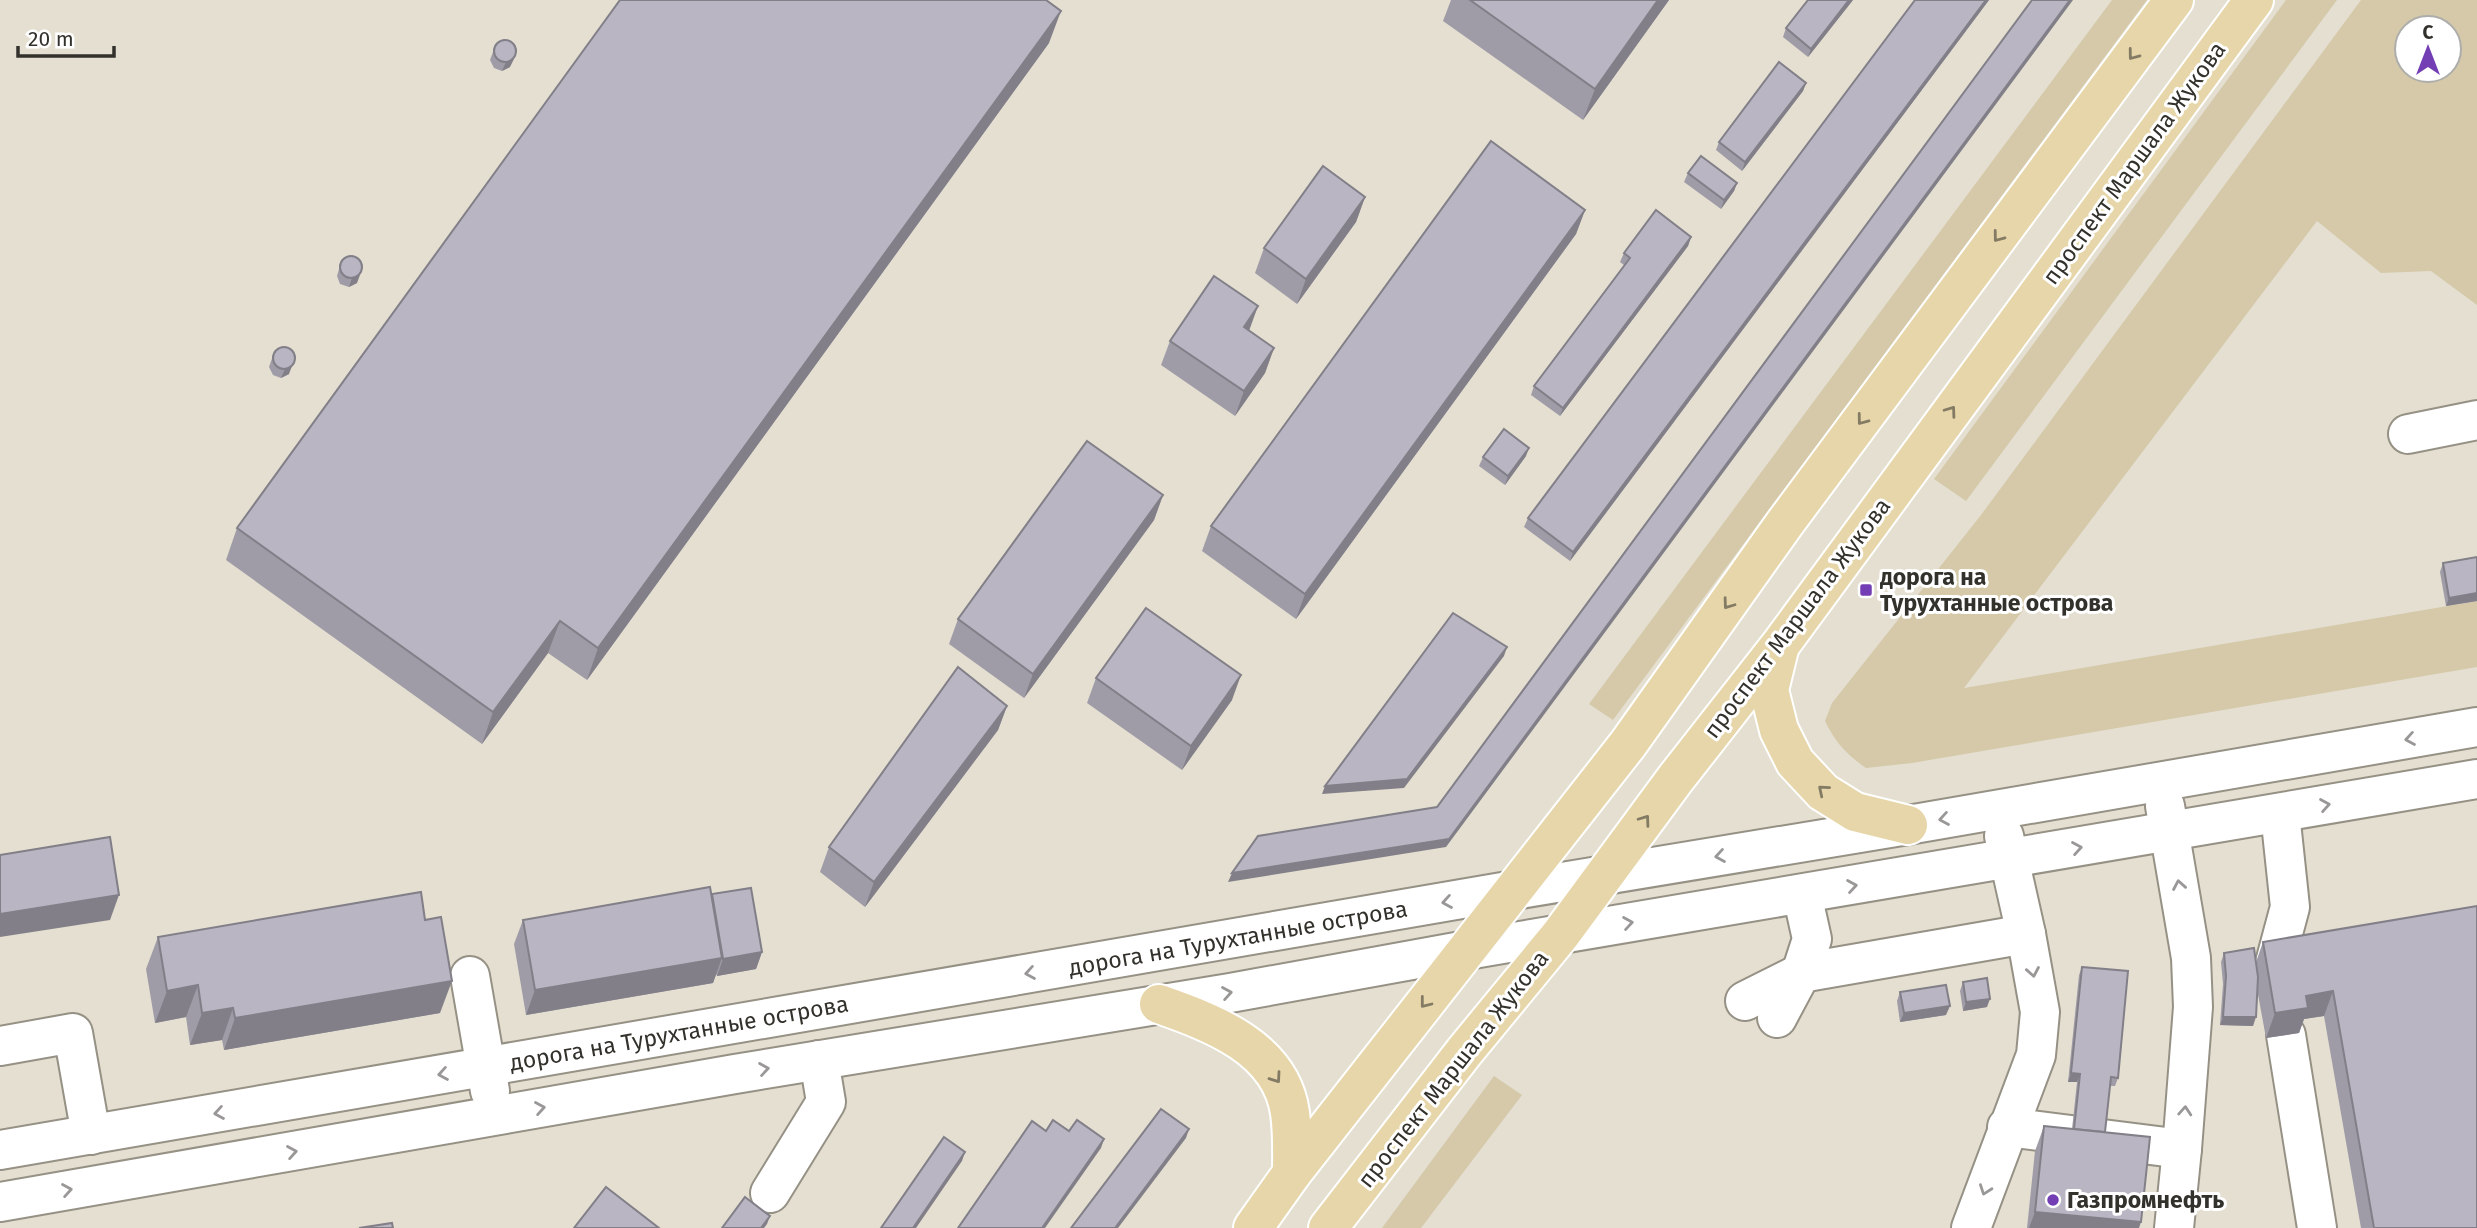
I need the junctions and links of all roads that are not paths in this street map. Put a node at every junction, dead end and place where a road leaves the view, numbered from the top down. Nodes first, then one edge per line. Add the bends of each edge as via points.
1 (2174, 0) edge
2 (2255, 0) edge
3 (2477, 420) edge
4 (2408, 435) dead end
5 (1780, 644) junction
6 (2477, 727) edge
7 (2477, 779) edge
8 (2161, 782) junction
9 (1999, 810) junction
10 (2280, 813) junction
11 (1908, 825) junction
12 (2169, 832) junction
13 (2008, 859) junction
14 (1605, 875) junction
15 (1514, 890) junction
16 (1802, 894) junction
17 (1560, 934) junction
18 (2026, 934) junction
19 (1467, 950) junction
20 (2275, 964) edge
21 (1801, 972) junction
22 (470, 976) dead end
23 (1159, 1004) junction
24 (1761, 1010) dead end
25 (2286, 1035) edge
26 (0, 1046) edge
27 (819, 1060) junction
28 (486, 1067) junction
29 (495, 1116) junction
30 (2007, 1127) junction
31 (91, 1135) junction
32 (2182, 1149) junction
33 (0, 1150) edge
34 (1292, 1173) junction
35 (770, 1193) dead end
36 (0, 1202) edge
37 (1253, 1228) edge
38 (1328, 1228) edge
39 (1971, 1228) edge
40 (2174, 1228) edge
41 (2317, 1228) edge

1 -> 15 main road via 1785,523 1628,744
5 -> 2 main road, проспект Маршала Жукова
3 - 4 street
11 -> 5 main road via 1855,812 1823,792 1795,762 1779,730 1769,691
14 -> 5 main road, проспект Маршала Жукова
6 -> 8 street, дорога на Турухтанные острова
10 -> 7 street
8 - 9 street, дорога на Турухтанные острова
8 - 12 street
9 -> 11 street, дорога на Турухтанные острова
9 - 13 street
10 - 12 street
10 - 20 street via 2290,906
11 -> 14 street, дорога на Турухтанные острова
13 -> 12 street
32 -> 12 street via 2193,1007 2191,958
16 -> 13 street
13 - 18 street
14 - 15 street, дорога на Турухтанные острова
14 - 17 main road, проспект Маршала Жукова
15 - 19 main road
15 -> 28 street, дорога на Турухтанные острова
17 -> 16 street
16 - 21 street via 1812,939
17 - 19 street
17 - 38 main road, проспект Маршала Жукова
18 - 21 street
18 -> 30 street via 2040,1012 2036,1055
23 -> 19 street
19 -> 34 main road
21 - 24 street
22 - 28 street
23 - 27 street
23 -> 34 main road via 1223,1028 1259,1055 1283,1086 1290,1112
25 - 41 street
26 - 31 street via 73,1033
29 -> 27 street
27 - 35 street via 826,1102
28 - 29 street
28 -> 31 street, дорога на Турухтанные острова
36 -> 29 street
30 - 32 street
30 -> 39 street
31 - 33 street, дорога на Турухтанные острова
32 - 40 street
34 - 37 main road

